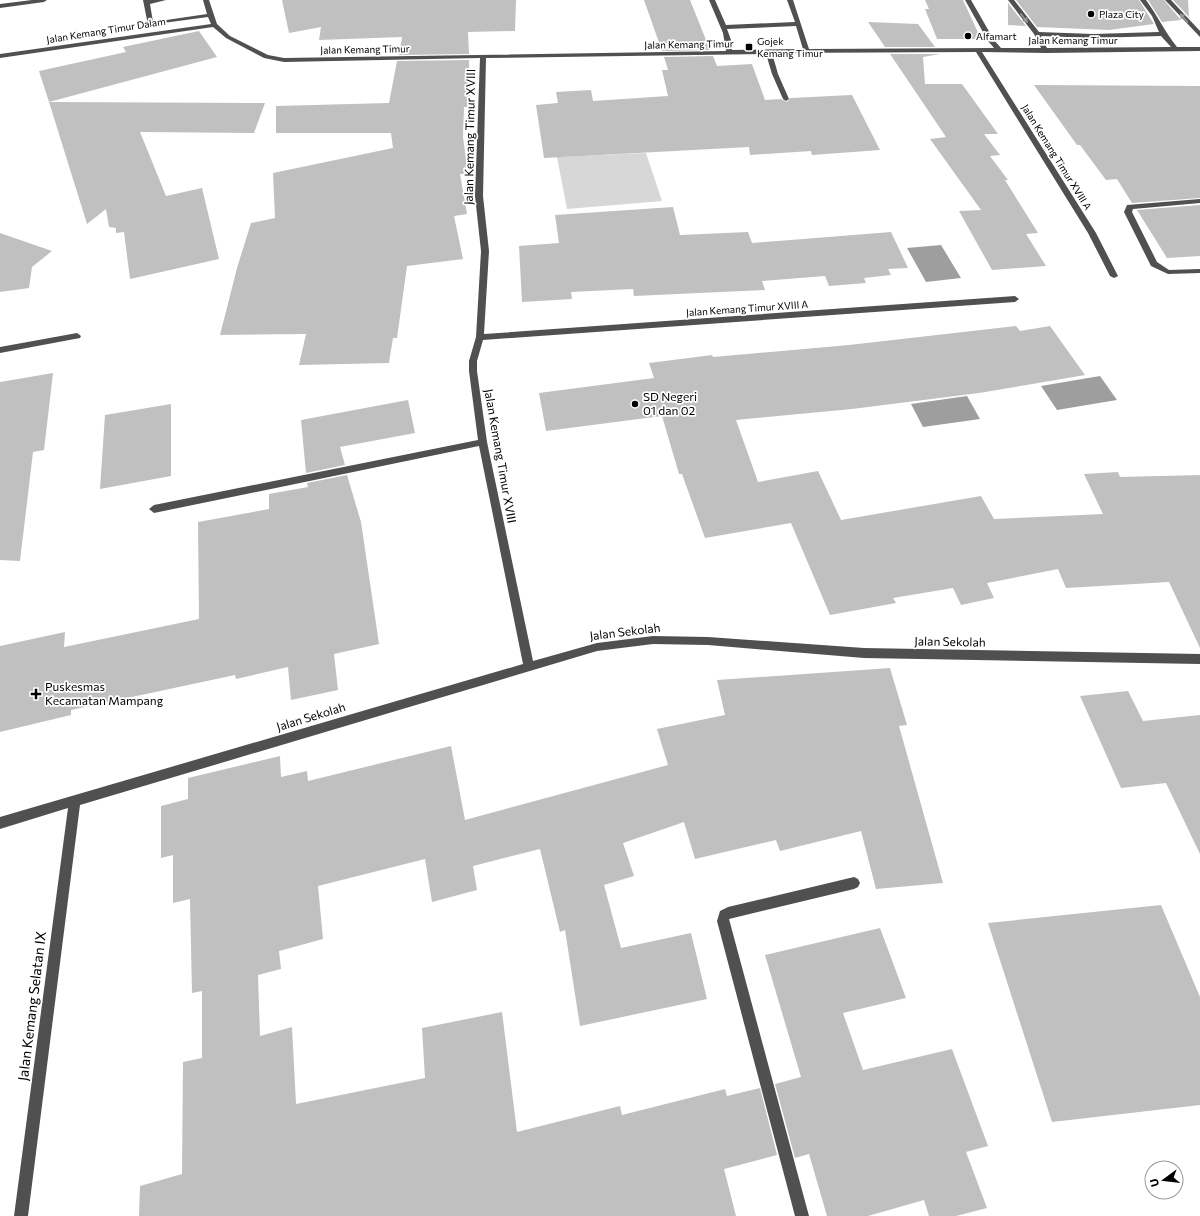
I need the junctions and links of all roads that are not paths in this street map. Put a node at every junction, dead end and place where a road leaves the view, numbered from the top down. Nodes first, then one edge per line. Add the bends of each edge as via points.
1 (44, 0) edge
2 (163, 0) edge
3 (206, 0) edge
4 (712, 0) edge
5 (790, 0) edge
6 (968, 0) edge
7 (1011, 0) edge
8 (1143, 0) edge
9 (1168, 0) edge
10 (146, 1) edge
11 (0, 6) edge
12 (210, 15) junction
13 (798, 24) junction
14 (214, 25) junction
15 (724, 27) junction
16 (1197, 30) edge
17 (1037, 34) junction
18 (1163, 34) junction
19 (1200, 35) edge
20 (1175, 49) junction
21 (1200, 49) edge
22 (978, 50) junction
23 (999, 50) junction
24 (1046, 50) junction
25 (807, 51) junction
26 (770, 52) junction
27 (729, 53) junction
28 (0, 56) edge
29 (483, 57) junction
30 (786, 100) dead end
31 (1200, 201) edge
32 (1200, 271) edge
33 (1114, 276) dead end
34 (1015, 299) dead end
35 (77, 336) dead end
36 (480, 337) junction
37 (0, 350) edge
38 (483, 442) junction
39 (154, 509) dead end
40 (1200, 659) edge
41 (529, 666) junction
42 (75, 801) junction
43 (0, 823) edge
44 (854, 883) dead end
45 (21, 1216) edge
46 (802, 1216) edge

1 - 11 street
2 - 10 street
3 - 12 street, Jalan Kemang Timur
4 - 15 street
5 - 13 street
6 - 23 street via 991,41
7 -> 17 street
8 - 18 street via 1155,16
16 -> 9 street
10 - 12 street via 150,24
12 - 14 street, Jalan Kemang Timur
13 - 15 street
13 - 25 street
14 - 28 street, Jalan Kemang Timur Dalam
14 - 29 street, Jalan Kemang Timur via 228,37 266,57 284,60
15 - 27 street
16 - 19 street
17 - 18 street
17 - 24 street
18 - 20 street
20 - 21 street, Jalan Kemang Timur
20 - 24 street, Jalan Kemang Timur
22 - 23 street, Jalan Kemang Timur
22 - 25 street, Jalan Kemang Timur
22 - 33 street, Jalan Kemang Timur XVIII A via 1092,233
23 - 24 street, Jalan Kemang Timur
25 - 26 street, Jalan Kemang Timur
26 - 27 street, Jalan Kemang Timur
26 - 30 street via 775,74
27 - 29 street, Jalan Kemang Timur
29 - 36 street, Jalan Kemang Timur XVIII via 479,196 485,251
31 - 32 street via 1142,205 1130,207 1128,212 1154,264 1168,272
34 - 36 street, Jalan Kemang Timur XVIII A
35 - 37 street
36 - 38 street, Jalan Kemang Timur XVIII via 473,361 473,371
38 - 39 street
38 - 41 street, Jalan Kemang Timur XVIII
40 - 41 street, Jalan Sekolah via 864,653 708,641 653,640 597,647
41 - 42 street, Jalan Sekolah
42 - 43 street, Jalan Sekolah
42 - 45 street, Jalan Kemang Selatan IX
44 - 46 street via 728,913 724,915 723,921

